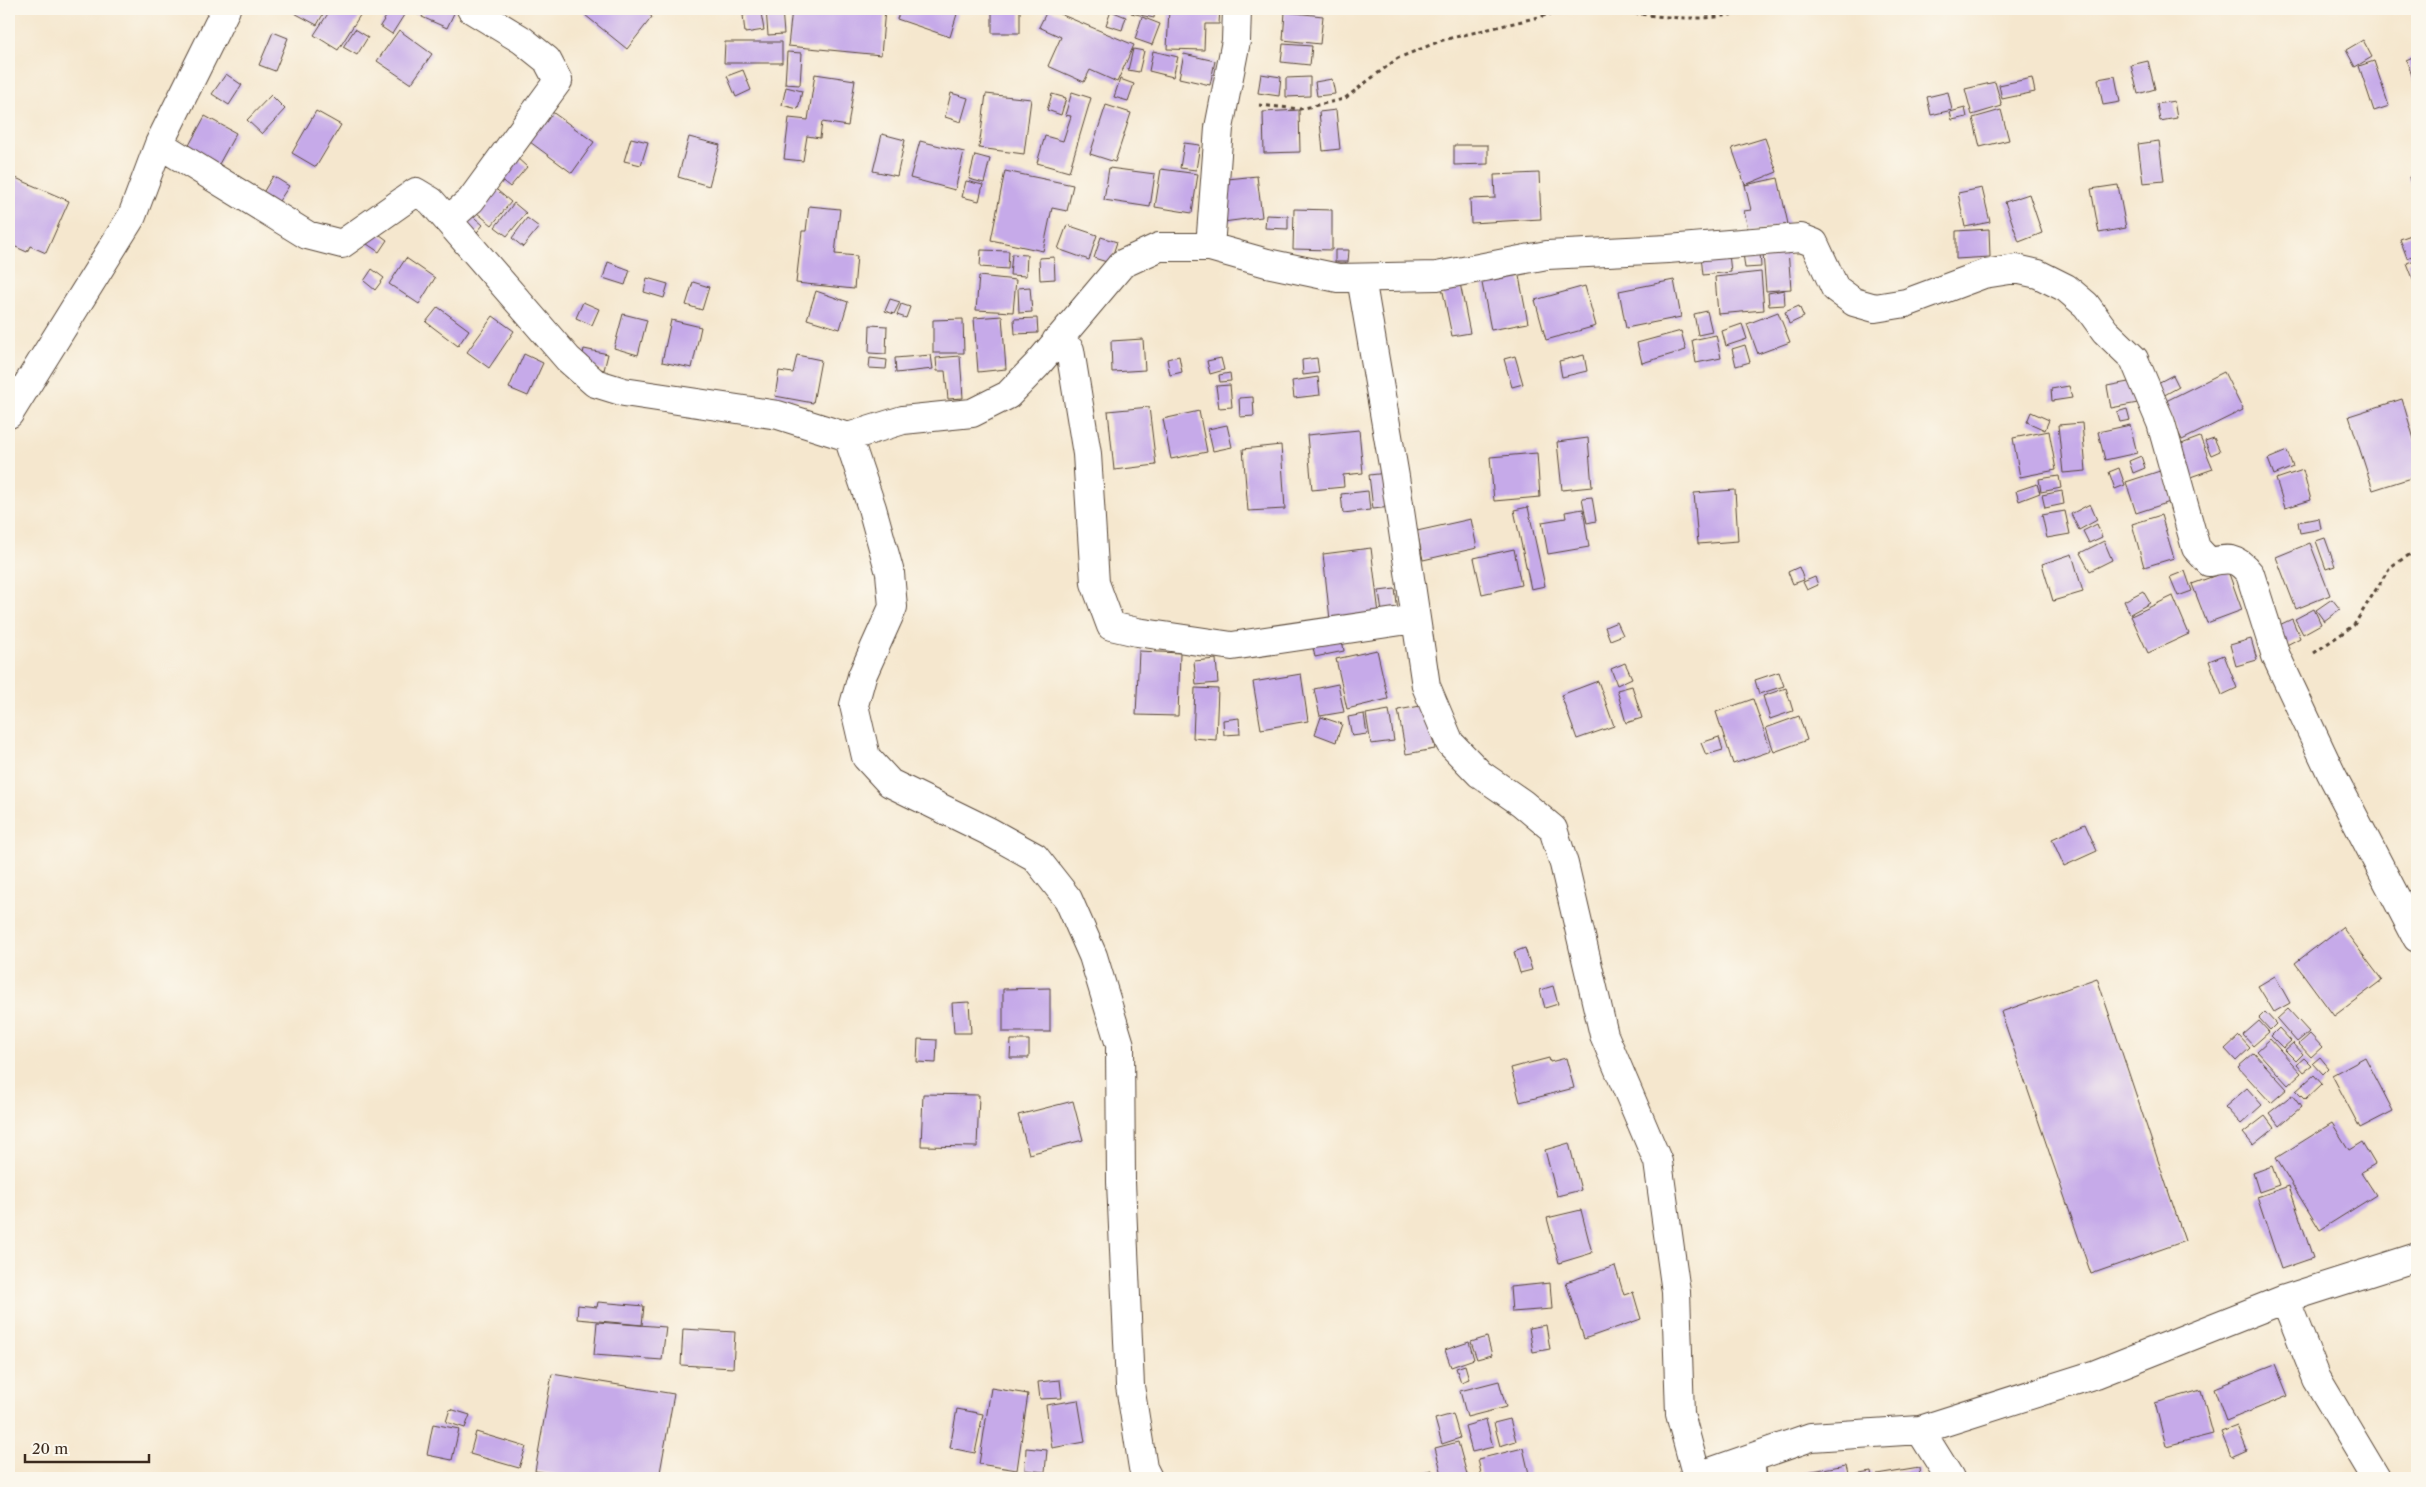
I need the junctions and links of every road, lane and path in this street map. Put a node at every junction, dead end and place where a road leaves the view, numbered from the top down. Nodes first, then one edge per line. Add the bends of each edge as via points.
1 (226, 9) edge
2 (471, 9) edge
3 (1237, 9) edge
4 (1572, 9) edge
5 (1602, 9) edge
6 (1750, 9) edge
7 (1223, 102) junction
8 (159, 144) junction
9 (448, 220) junction
10 (1210, 247) junction
11 (1361, 278) junction
12 (1056, 341) junction
13 (9, 414) edge
14 (848, 437) junction
15 (2417, 550) edge
16 (1415, 619) junction
17 (2286, 676) junction
18 (2417, 938) edge
19 (2417, 1257) edge
20 (2285, 1299) junction
21 (1920, 1430) junction
22 (1754, 1468) edge
23 (1695, 1477) edge
24 (1148, 1478) edge
25 (1950, 1478) edge
26 (2376, 1478) edge

1 - 8 street
2 - 9 street via 522,40 547,60 558,81 471,200
3 - 7 street via 1236,41
4 - 7 path via 1443,40 1398,58 1344,99 1300,109
5 - 6 path via 1702,18 1735,15
7 - 10 street via 1214,173
8 - 9 street via 307,235 342,244 416,192 431,201
8 - 13 street via 132,216
9 - 14 street via 568,358 596,383 624,392 778,414
10 - 11 street via 1338,278
10 - 12 street via 1159,247 1122,264
11 - 16 street
11 - 17 street via 1437,276 1547,255 1801,238 1814,243 1835,288 1854,302 1875,308 1906,303 1984,274 2016,269 2038,274 2066,288 2086,305 2105,331 2134,359 2161,422 2196,548 2209,562 2227,559 2242,563 2250,574 2276,656
12 - 14 street via 1008,395 972,413 903,420
12 - 16 street via 1070,350 1087,454 1095,583 1111,626 1232,646
14 - 24 street via 890,573 893,607 862,676 854,705 866,757 890,783 1035,857 1068,899 1092,956 1120,1045 1121,1182 1130,1386 1143,1468
15 - 17 path via 2390,567 2354,625
16 - 23 street via 1426,686 1450,743 1480,774 1553,829 1604,1036 1658,1162 1676,1292 1680,1414
17 - 18 street via 2331,773
19 - 20 street
20 - 21 street via 2096,1374
20 - 26 street via 2317,1379
21 - 22 street via 1811,1437
21 - 25 street
22 - 23 street

